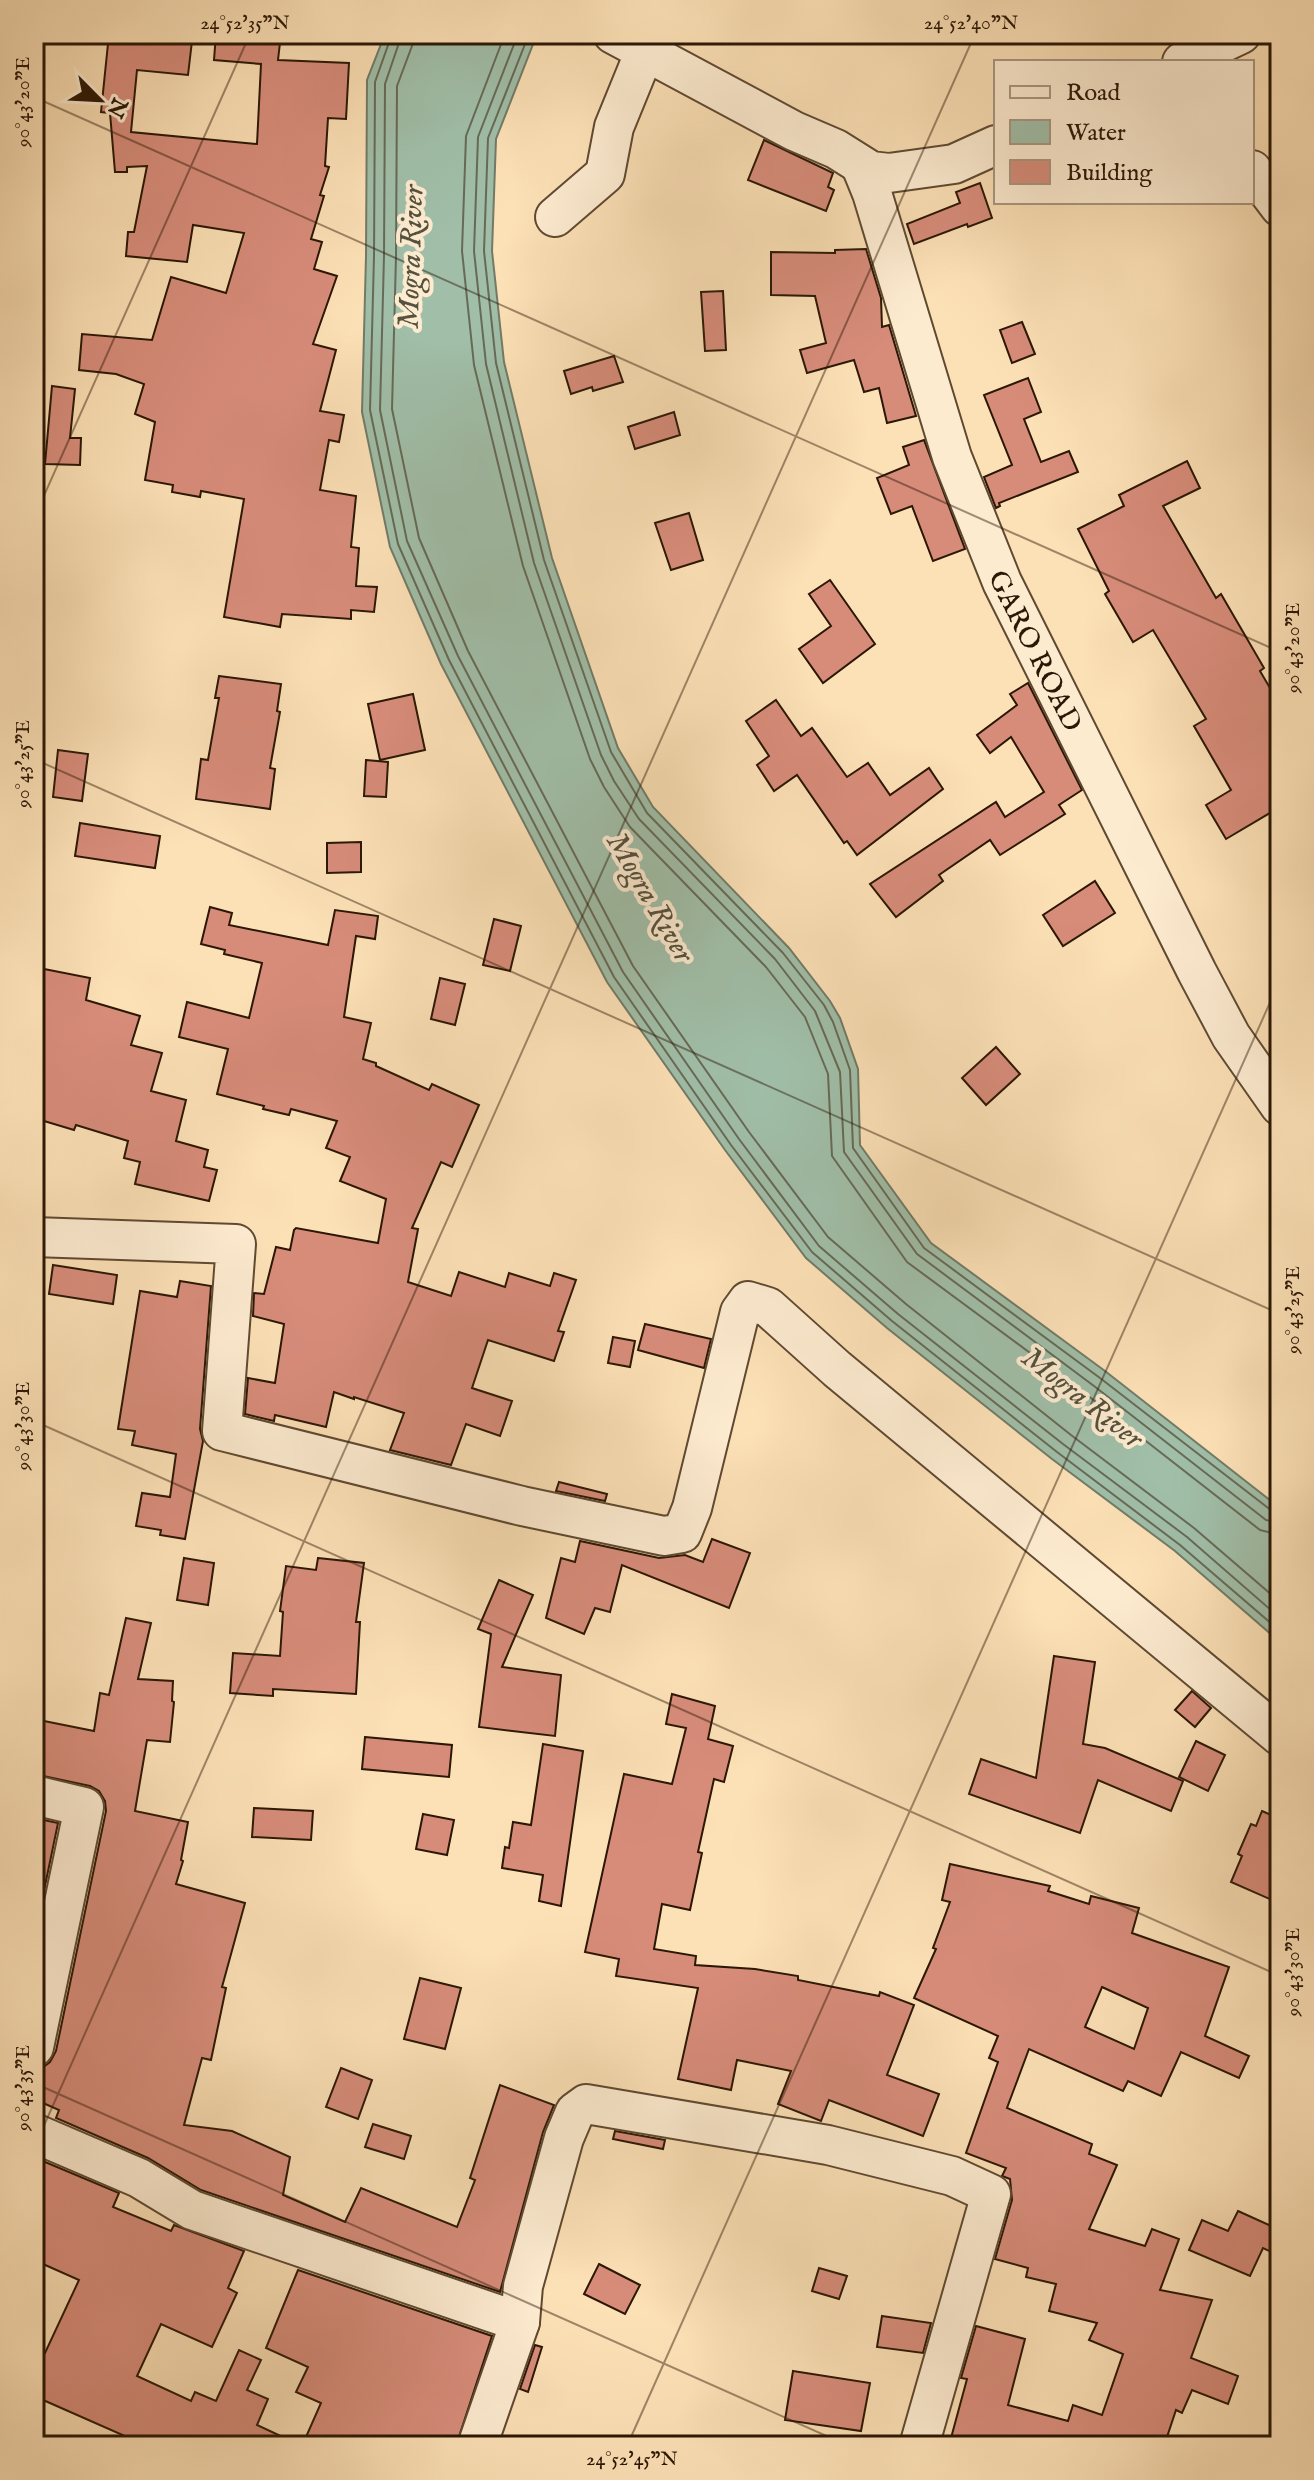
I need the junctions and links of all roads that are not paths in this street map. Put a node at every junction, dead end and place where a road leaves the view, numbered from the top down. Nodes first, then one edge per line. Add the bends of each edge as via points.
1 (1241, 34) edge
2 (629, 43) edge
3 (1186, 60) edge
4 (994, 146) edge
5 (861, 166) junction
6 (1254, 173) edge
7 (1280, 207) edge
8 (555, 217) dead end
9 (1280, 1106) edge
10 (34, 1237) edge
11 (1280, 1736) edge
12 (34, 1795) edge
13 (34, 2047) edge
14 (34, 2133) edge
15 (520, 2322) junction
16 (477, 2446) edge
17 (919, 2446) edge

1 - 3 street
2 - 5 street
2 - 8 street via 605,174
4 - 5 street via 954,164 889,173
5 - 9 street, GARO ROAD via 952,457 1002,582 1210,997
6 - 7 street
10 - 11 street via 236,1244 222,1431 664,1536 682,1533 692,1508 740,1312 748,1301 768,1307
12 - 13 street via 84,1807
14 - 15 street via 139,2178 192,2210
15 - 16 street
15 - 17 street via 523,2286 564,2138 575,2112 586,2104 828,2145 952,2176 991,2194

